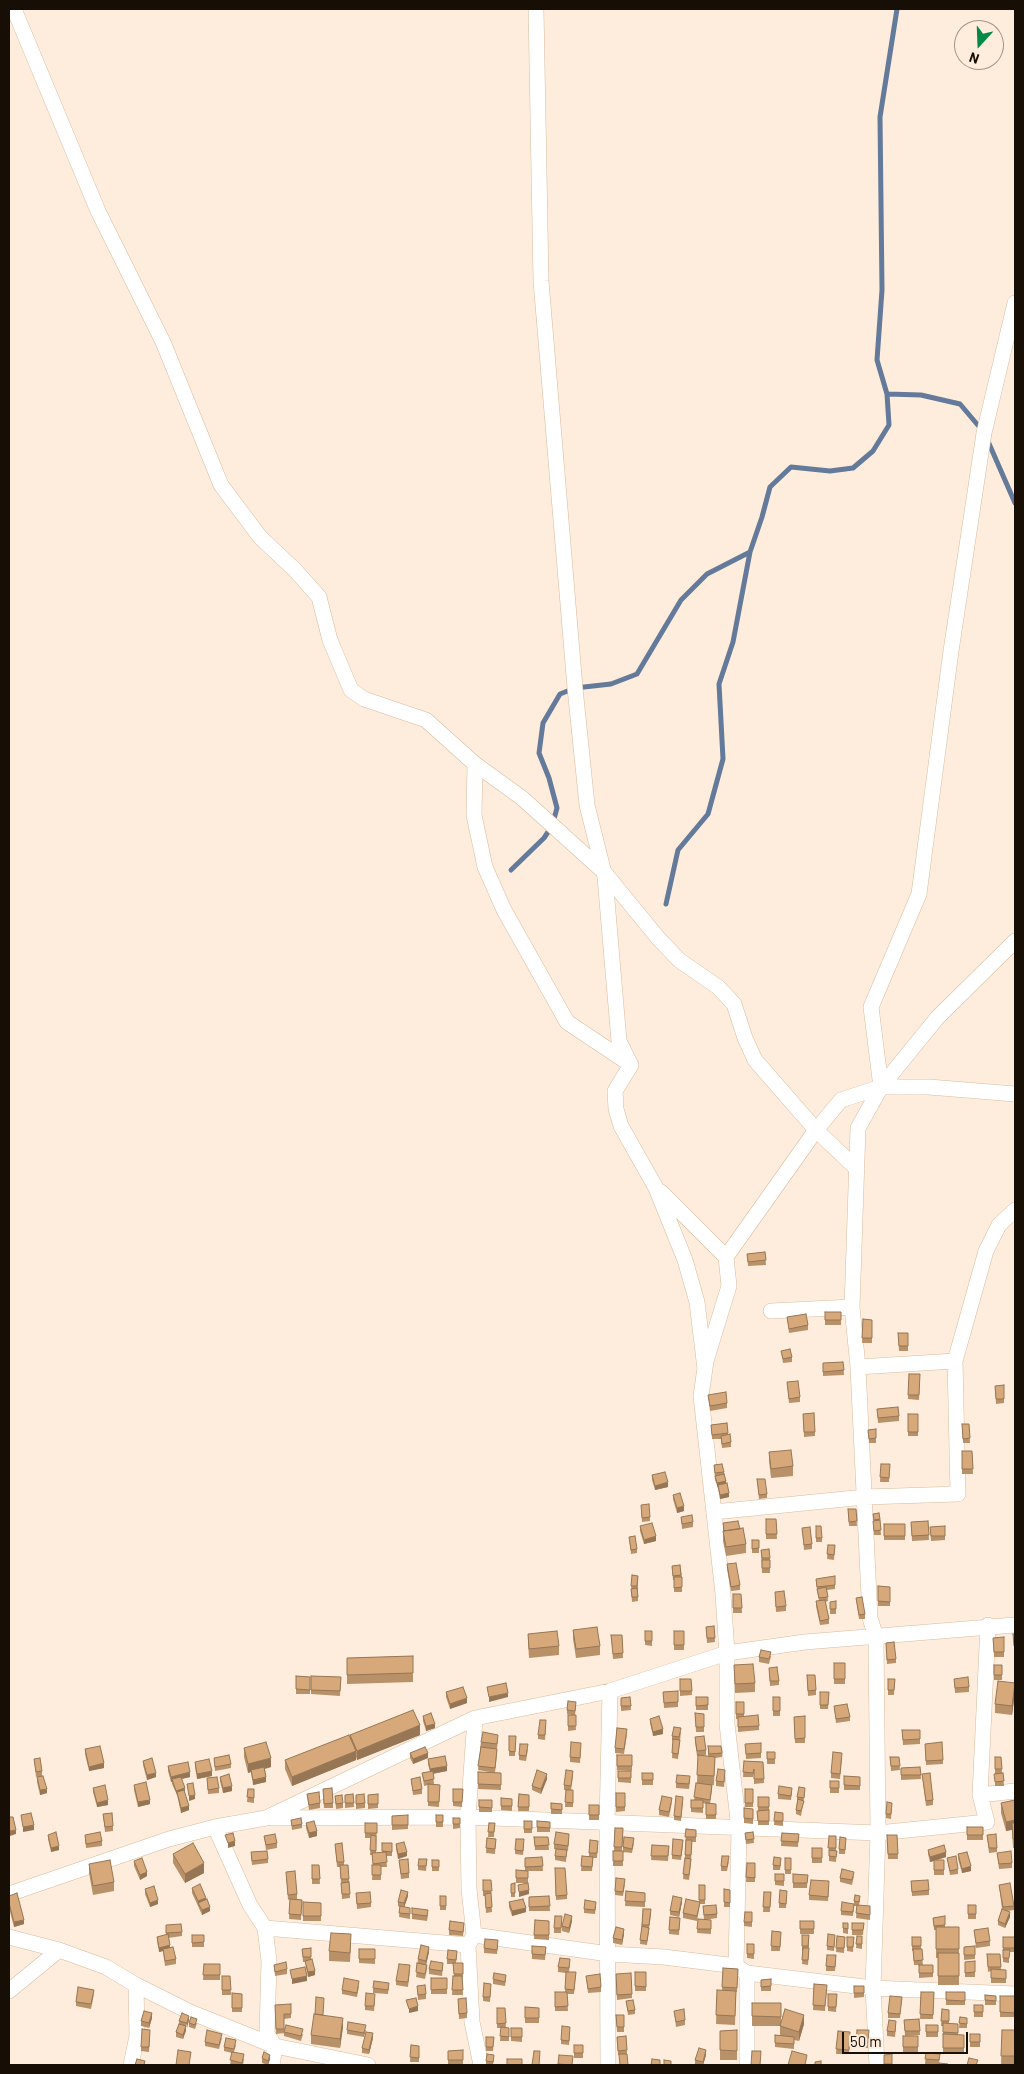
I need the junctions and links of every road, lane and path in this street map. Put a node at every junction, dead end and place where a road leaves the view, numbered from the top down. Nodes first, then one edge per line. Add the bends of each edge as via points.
1 (14, 9) edge
2 (536, 9) edge
3 (1015, 303) edge
4 (475, 764) junction
5 (604, 872) junction
6 (1015, 941) edge
7 (631, 1065) junction
8 (881, 1088) junction
9 (1015, 1094) edge
10 (816, 1130) junction
11 (857, 1169) junction
12 (656, 1188) junction
13 (1015, 1210) edge
14 (726, 1256) junction
15 (852, 1307) junction
16 (770, 1311) dead end
17 (955, 1361) junction
18 (858, 1367) junction
19 (705, 1369) junction
20 (864, 1497) junction
21 (714, 1512) junction
22 (988, 1625) junction
23 (1015, 1625) edge
24 (876, 1637) junction
25 (727, 1653) junction
26 (610, 1691) junction
27 (475, 1718) junction
28 (1015, 1791) edge
29 (980, 1795) junction
30 (468, 1817) junction
31 (266, 1818) junction
32 (607, 1824) junction
33 (215, 1827) junction
34 (739, 1829) junction
35 (878, 1833) junction
36 (9, 1894) edge
37 (265, 1928) junction
38 (9, 1937) edge
39 (471, 1940) junction
40 (59, 1950) junction
41 (608, 1954) junction
42 (742, 1970) junction
43 (136, 1985) junction
44 (873, 1988) junction
45 (9, 1991) edge
46 (1015, 1994) edge
47 (275, 2046) junction
48 (131, 2065) edge
49 (272, 2065) edge
50 (368, 2065) edge
51 (481, 2065) edge
52 (608, 2065) edge
53 (747, 2065) edge
54 (877, 2065) edge

1 - 4 street via 98,211 163,342 221,485 260,537 319,597 330,640 351,690 364,699 426,720
2 - 5 street via 542,300 587,805
3 - 8 street via 984,433 919,894 871,1007
4 - 5 street via 522,798
4 - 7 street via 474,815 485,867 504,910 567,1022
5 - 7 street via 619,1041
5 - 10 street via 679,960 718,987 734,1004 755,1060
6 - 8 street via 937,1018
7 - 12 street via 614,1091 616,1109 621,1126
8 - 9 street via 929,1086
8 - 10 street via 841,1100
8 - 11 street via 858,1128
10 - 11 street
10 - 14 street
11 - 15 street
12 - 14 street
12 - 19 street via 685,1260 697,1302
13 - 17 street via 999,1225 986,1251
14 - 19 street via 729,1286
15 - 16 street
15 - 18 street
17 - 18 street
17 - 20 street via 958,1494
18 - 20 street
19 - 21 street via 701,1399
20 - 21 street
20 - 24 street via 870,1618
21 - 25 street
22 - 23 street
22 - 24 street
22 - 29 street
24 - 25 street via 805,1642
24 - 35 street
25 - 26 street
25 - 34 street via 727,1724
26 - 27 street
26 - 32 street
27 - 30 street
27 - 31 street
28 - 29 street
29 - 35 street via 987,1822
30 - 31 street
30 - 32 street
30 - 39 street
31 - 33 street
32 - 34 street
32 - 41 street
33 - 36 street via 169,1839
33 - 37 street via 250,1905
34 - 35 street
34 - 42 street
35 - 44 street
37 - 39 street
37 - 47 street via 269,1961 267,2034
38 - 40 street
39 - 41 street
39 - 51 street via 472,2022
40 - 43 street via 106,1967
40 - 45 street
41 - 42 street via 664,1957
41 - 52 street
42 - 44 street
42 - 53 street
43 - 47 street via 190,2012
43 - 48 street via 137,2036
44 - 46 street
44 - 54 street
47 - 49 street
47 - 50 street

